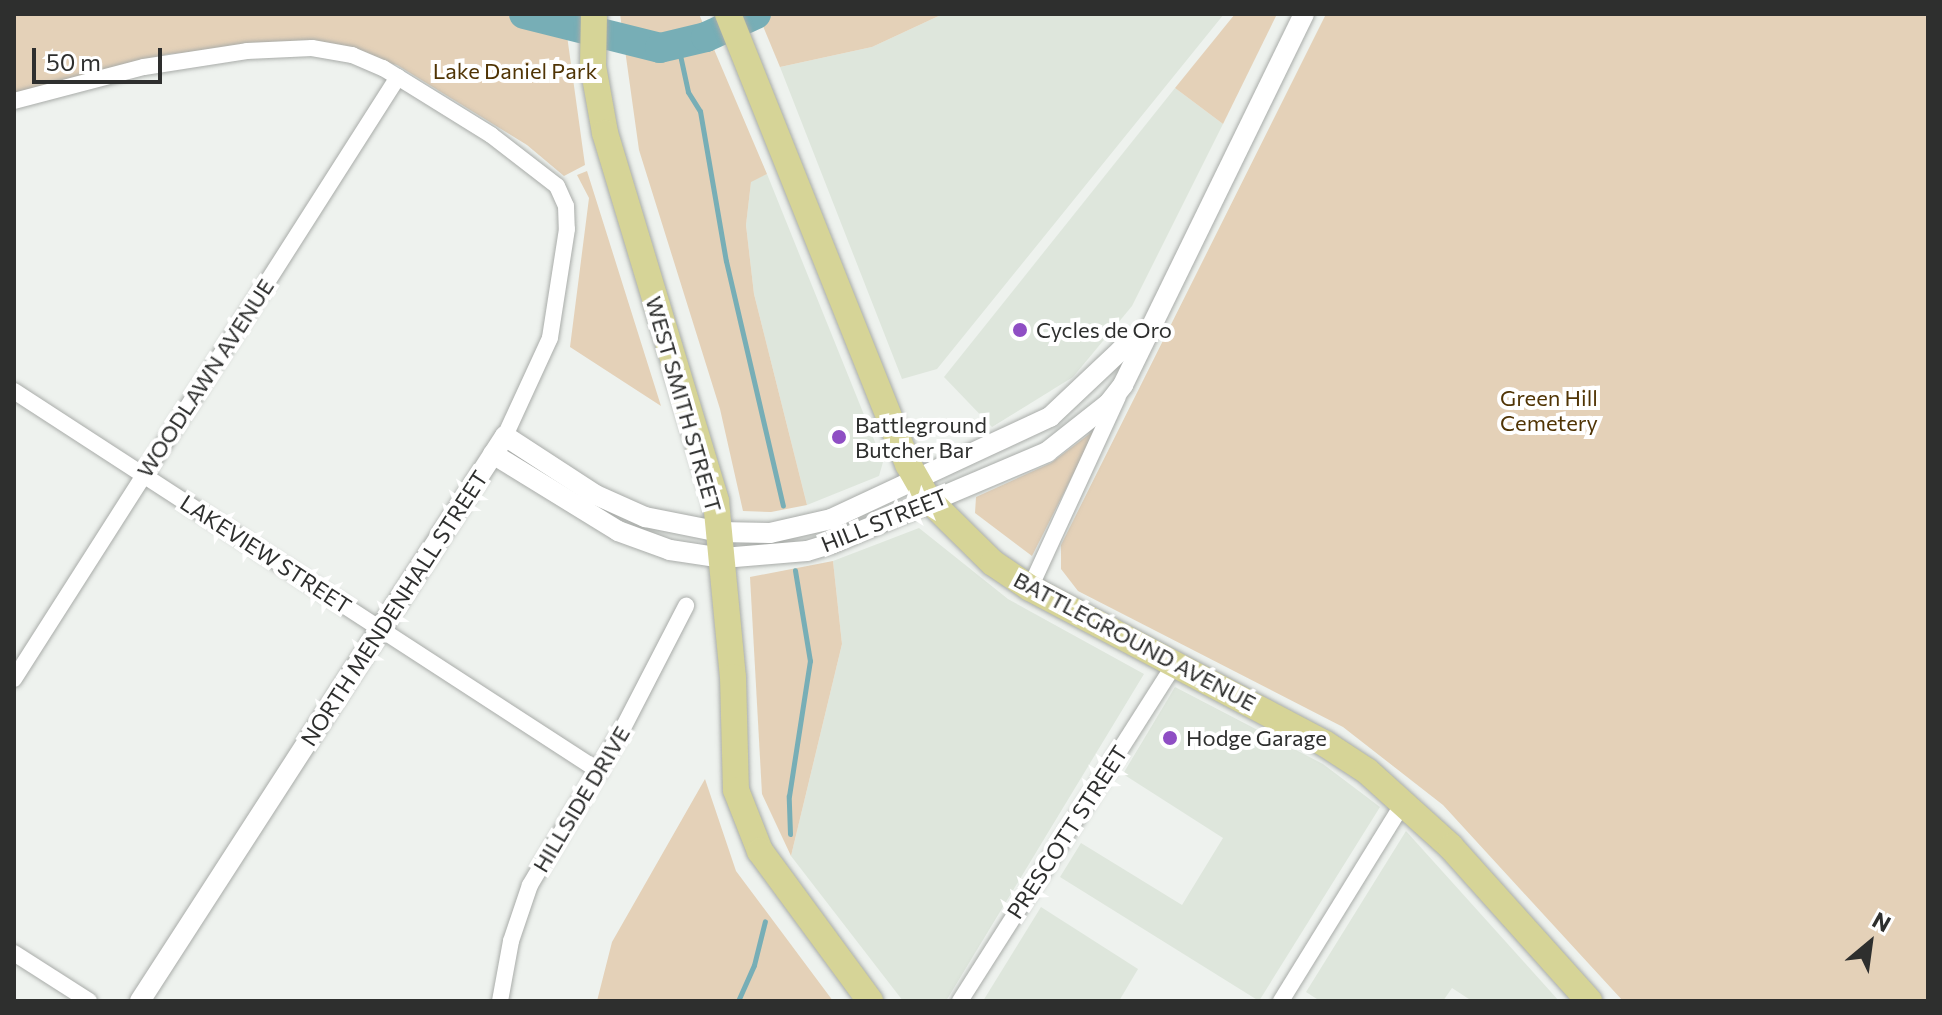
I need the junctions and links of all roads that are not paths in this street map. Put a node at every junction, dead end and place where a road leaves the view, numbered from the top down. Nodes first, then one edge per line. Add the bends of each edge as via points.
1 (580, 14) edge
2 (594, 14) edge
3 (728, 14) edge
4 (1304, 14) edge
5 (593, 66) junction
6 (398, 77) junction
7 (14, 101) edge
8 (1140, 345) junction
9 (1123, 385) junction
10 (14, 391) edge
11 (505, 436) junction
12 (493, 454) junction
13 (143, 475) junction
14 (922, 488) junction
15 (721, 545) junction
16 (1030, 588) junction
17 (686, 606) dead end
18 (381, 628) junction
19 (1175, 664) junction
20 (14, 679) edge
21 (599, 771) junction
22 (1405, 800) junction
23 (14, 953) edge
24 (89, 1001) edge
25 (140, 1001) edge
26 (500, 1001) edge
27 (870, 1001) edge
28 (960, 1001) edge
29 (1281, 1001) edge
30 (1589, 1001) edge

1 - 5 main road
2 - 5 main road, WEST SMITH STREET
3 - 14 main road, BATTLEGROUND AVENUE
4 - 8 street, HILL STREET
5 - 15 main road, WEST SMITH STREET via 605,133 716,501
6 - 7 street via 332,51 247,51 144,67
6 - 11 street, NORTH MENDENHALL STREET via 491,135 557,186 566,206 557,308 533,384
6 - 13 street, WOODLAWN AVENUE
8 - 9 street, HILL STREET
8 - 14 street, HILL STREET via 1121,350 1050,417
9 - 14 street, HILL STREET via 1109,403 1047,452
9 - 16 street, HILL STREET
10 - 13 street, LAKEVIEW STREET
11 - 12 street, NORTH MENDENHALL STREET
11 - 15 street, HILL STREET via 622,508
12 - 15 street, HILL STREET via 618,531 670,550
12 - 18 street, NORTH MENDENHALL STREET
13 - 18 street, LAKEVIEW STREET
13 - 20 street, WOODLAWN AVENUE
14 - 15 street, HILL STREET via 807,551
14 - 16 main road, BATTLEGROUND AVENUE via 985,556
15 - 27 main road, WEST SMITH STREET via 734,764 747,825 760,851
16 - 19 main road, BATTLEGROUND AVENUE
17 - 21 street, HILLSIDE DRIVE
18 - 21 street, LAKEVIEW STREET
18 - 25 street, NORTH MENDENHALL STREET
19 - 22 main road, BATTLEGROUND AVENUE via 1324,743
19 - 28 street, PRESCOTT STREET
21 - 26 street, HILLSIDE DRIVE via 530,885 511,941
22 - 29 street
22 - 30 main road, BATTLEGROUND AVENUE
23 - 24 street

